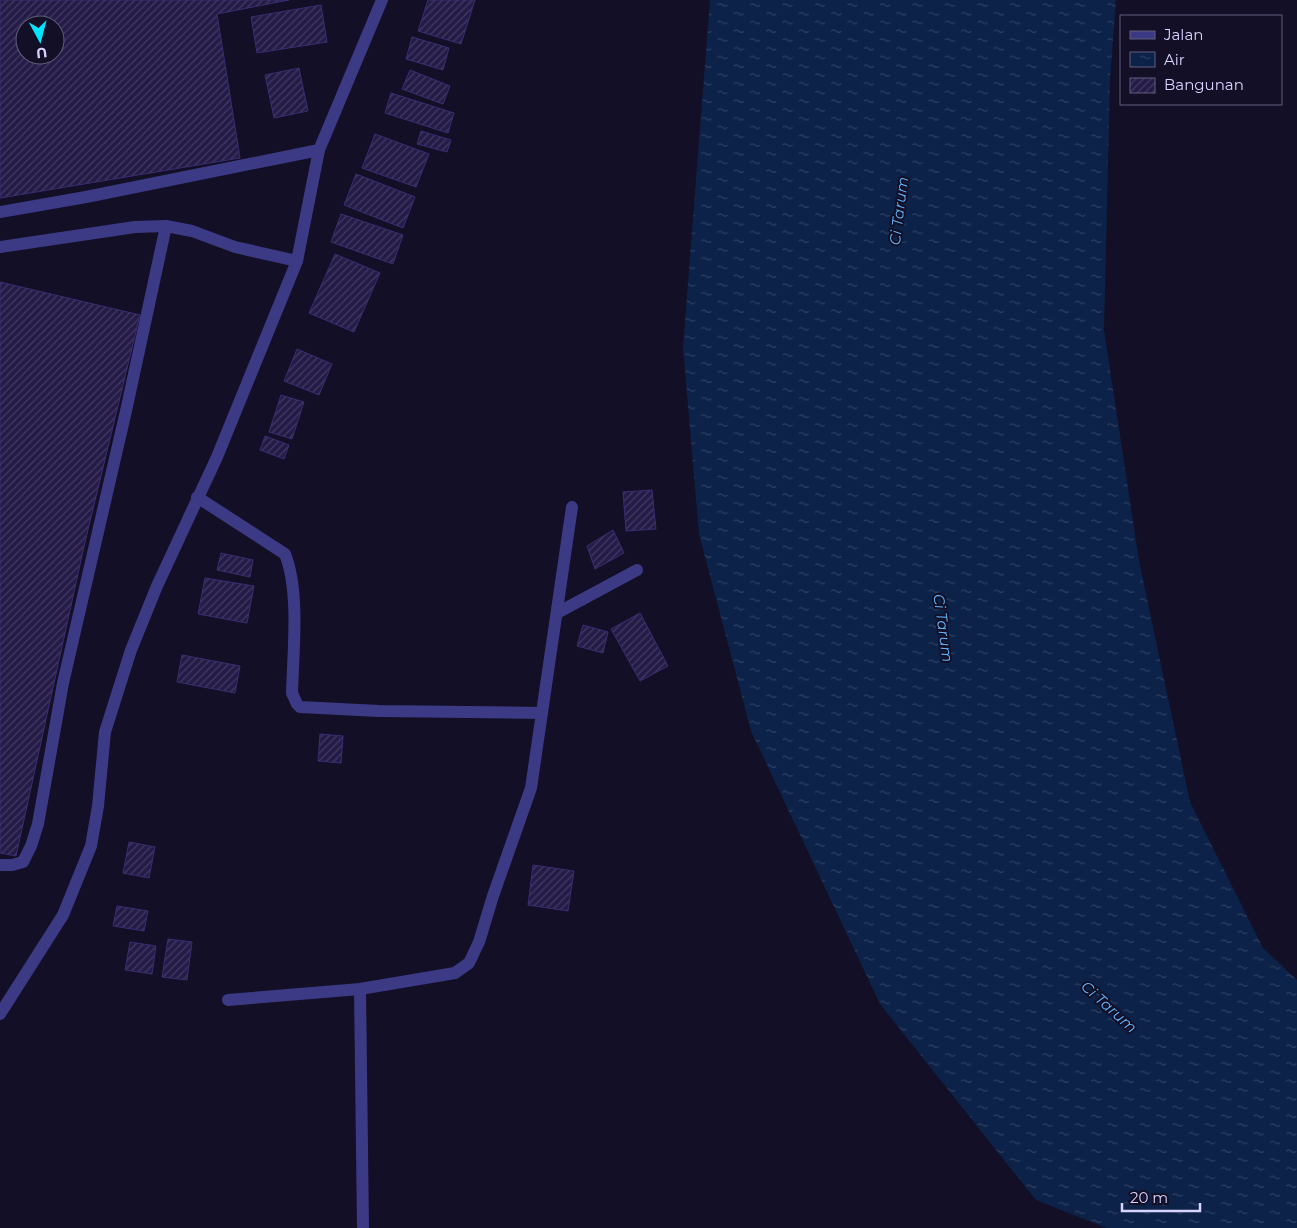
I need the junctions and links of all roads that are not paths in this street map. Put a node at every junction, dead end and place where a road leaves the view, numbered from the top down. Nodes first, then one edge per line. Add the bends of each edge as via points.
1 (382, 0) edge
2 (319, 150) junction
3 (0, 212) edge
4 (166, 226) junction
5 (0, 248) edge
6 (297, 262) junction
7 (197, 496) junction
8 (572, 507) dead end
9 (637, 570) dead end
10 (557, 613) junction
11 (542, 713) junction
12 (0, 865) edge
13 (360, 990) junction
14 (228, 1000) dead end
15 (0, 1014) edge
16 (363, 1228) edge

1 - 2 street
2 - 3 street
2 - 6 street
4 - 5 street via 135,227
4 - 6 street
4 - 12 street via 63,683 38,824 23,862
6 - 7 street via 217,457
7 - 11 street via 285,554 291,568 294,604 292,693 300,707
7 - 15 street via 131,650 105,732 91,846 63,915
8 - 10 street
9 - 10 street
10 - 11 street
11 - 13 street via 531,788 469,963 455,973
13 - 14 street
13 - 16 street

